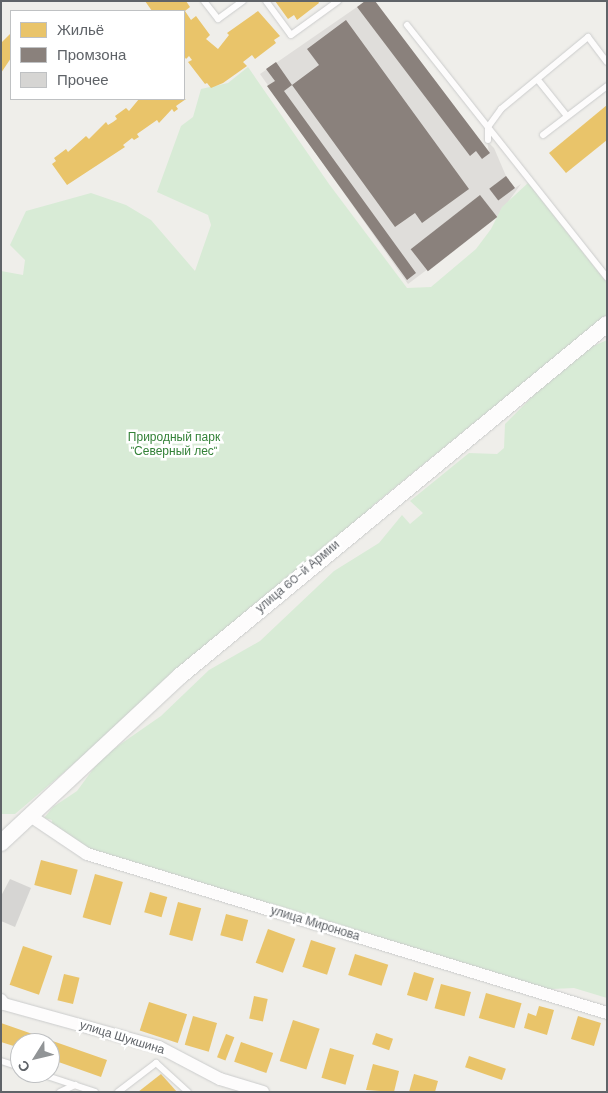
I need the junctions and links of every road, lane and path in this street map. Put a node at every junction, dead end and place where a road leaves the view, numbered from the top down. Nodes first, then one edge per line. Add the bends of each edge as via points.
1 (204, 1) edge
2 (243, 1) edge
3 (266, 1) edge
4 (338, 1) edge
5 (407, 25) dead end
6 (607, 62) edge
7 (538, 80) junction
8 (607, 86) edge
9 (567, 116) junction
10 (488, 127) junction
11 (543, 135) dead end
12 (488, 140) dead end
13 (607, 277) edge
14 (607, 324) edge
15 (32, 817) junction
16 (1, 843) edge
17 (3, 1002) edge
18 (607, 1013) edge
19 (60, 1080) edge
20 (75, 1085) junction
21 (60, 1092) edge
22 (95, 1092) edge
23 (118, 1092) edge
24 (188, 1092) edge
25 (263, 1092) edge

1 - 2 lane via 218,19
3 - 4 lane via 291,35
5 - 10 lane
6 - 7 lane via 588,37
7 - 9 lane
7 - 10 lane via 501,109
8 - 9 lane
9 - 11 lane
10 - 12 lane
10 - 13 lane
14 - 15 street, улица 60-й Армии via 180,676
15 - 16 street, улица 60-й Армии
15 - 18 street, улица Миронова via 87,854
17 - 25 street, улица Шукшина via 159,1047 220,1079
19 - 20 lane
20 - 21 lane
20 - 22 lane
23 - 24 lane via 156,1063

